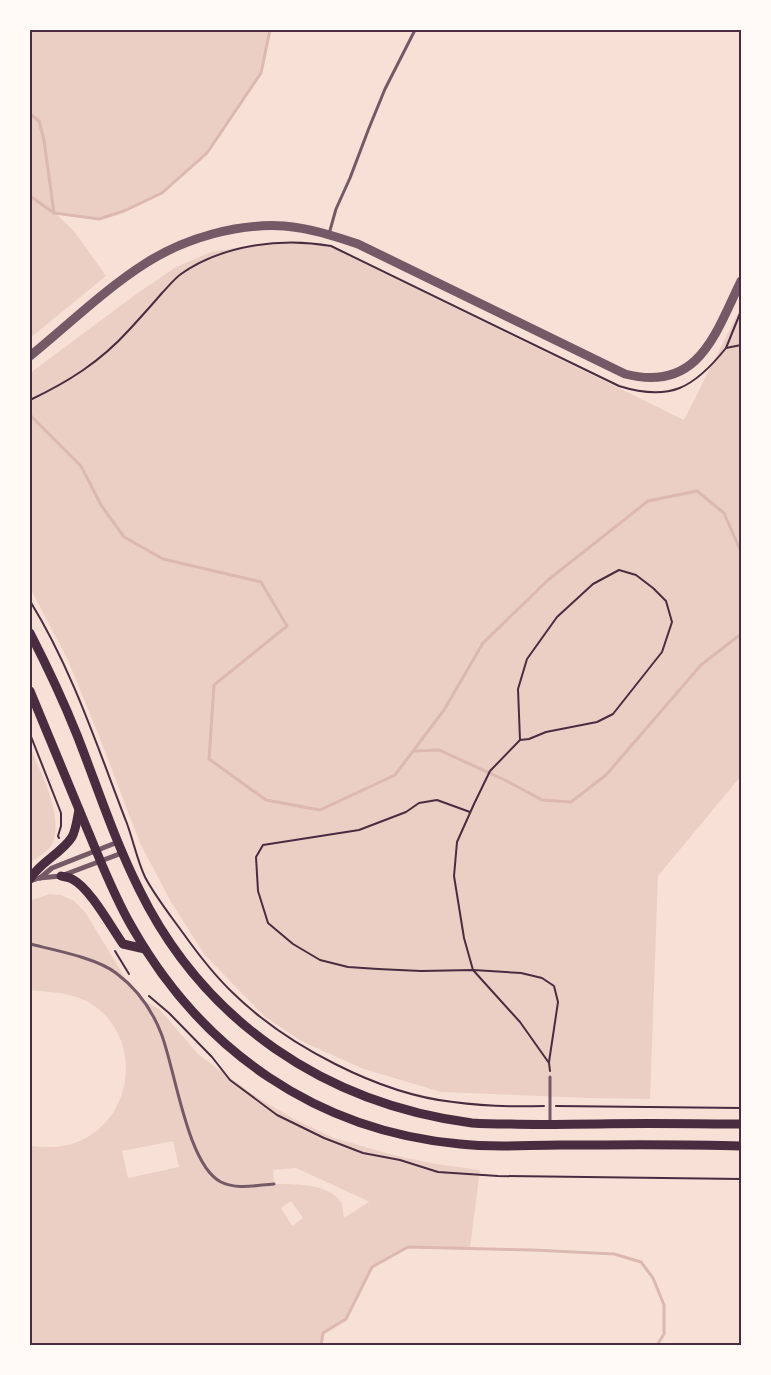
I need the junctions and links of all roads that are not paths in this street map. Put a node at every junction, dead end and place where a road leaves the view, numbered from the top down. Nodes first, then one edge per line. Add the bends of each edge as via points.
1 (415, 30) edge
2 (329, 234) junction
3 (741, 280) edge
4 (30, 356) edge
5 (30, 633) edge
6 (30, 691) edge
7 (80, 810) junction
8 (118, 842) junction
9 (96, 851) junction
10 (122, 853) junction
11 (101, 861) junction
12 (61, 876) junction
13 (33, 880) edge
14 (30, 944) edge
15 (145, 949) junction
16 (550, 1077) road end
17 (741, 1124) edge
18 (550, 1125) junction
19 (741, 1146) edge
20 (274, 1184) dead end

1 - 2 lane via 385,89
2 - 3 street via 396,261 616,370 643,378 678,373 702,355
2 - 4 street via 284,226 249,227 212,234 177,246 119,283
5 - 8 main road via 54,680
6 - 7 main road
7 - 9 main road
7 - 13 main road via 72,836 34,871
8 - 9 street
8 - 10 main road
9 - 11 main road
9 - 13 street via 52,868
10 - 11 street
10 - 18 main road via 156,920 190,971 260,1039 302,1067 351,1090 435,1116 474,1123
11 - 12 street
11 - 15 main road via 120,905
12 - 13 street
12 - 15 main road via 81,885 123,944
14 - 20 lane via 94,961 115,971 130,984 150,1010 162,1034 196,1150 211,1174 220,1182 237,1187
15 - 19 main road via 172,988 228,1047 297,1096 354,1121 426,1140 484,1146
16 - 18 lane
17 - 18 main road

